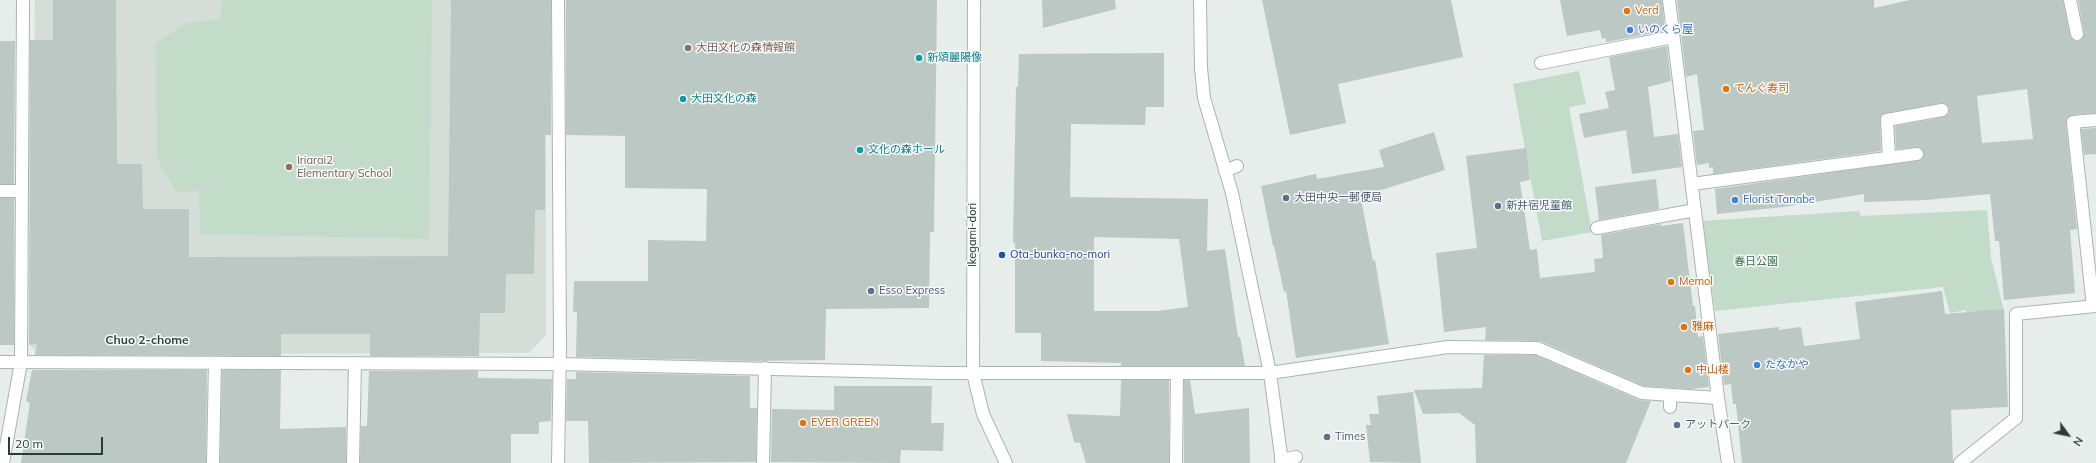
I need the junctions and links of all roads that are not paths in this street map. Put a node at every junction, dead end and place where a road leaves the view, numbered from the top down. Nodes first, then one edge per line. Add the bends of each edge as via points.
1 (23, 0) edge
2 (558, 0) edge
3 (974, 0) edge
4 (1200, 0) edge
5 (1669, 0) edge
6 (2070, 0) edge
7 (2076, 34) dead end
8 (1673, 37) junction
9 (1541, 63) dead end
10 (1942, 110) dead end
11 (2096, 120) edge
12 (1917, 154) dead end
13 (1889, 158) junction
14 (1692, 184) junction
15 (0, 191) edge
16 (21, 191) junction
17 (1695, 210) junction
18 (1597, 228) dead end
19 (2094, 306) edge
20 (0, 362) edge
21 (21, 362) junction
22 (214, 363) junction
23 (355, 363) junction
24 (560, 364) junction
25 (765, 368) junction
26 (973, 373) junction
27 (1177, 373) junction
28 (1270, 373) junction
29 (1718, 398) junction
30 (1296, 456) dead end
31 (1282, 462) edge
32 (2, 463) edge
33 (213, 463) edge
34 (353, 463) edge
35 (558, 463) edge
36 (763, 463) edge
37 (1006, 463) edge
38 (1176, 463) edge
39 (1728, 463) edge
40 (1960, 463) edge

1 - 16 street
2 - 24 street
3 - 26 street, Ikegami-dori
4 - 28 street via 1204,98 1231,169 1232,193
5 - 8 street
6 - 7 street
8 - 9 street
8 - 14 street
10 - 13 street via 1887,120
11 - 19 street via 2073,122
12 - 13 street
13 - 14 street
14 - 17 street
15 - 16 street
16 - 21 street
17 - 18 street
17 - 29 street
19 - 40 street via 2016,314 2016,418
20 - 21 street
21 - 22 street
21 - 32 street
22 - 23 street
22 - 33 street
23 - 24 street
23 - 34 street
24 - 25 street
24 - 35 street
25 - 26 street
25 - 36 street
26 - 27 street
26 - 37 street, Ikegami-dori via 983,414
27 - 28 street
27 - 38 street
28 - 29 street via 1320,371 1448,347 1537,348 1642,393 1670,401
28 - 31 street
29 - 39 street
30 - 31 street

